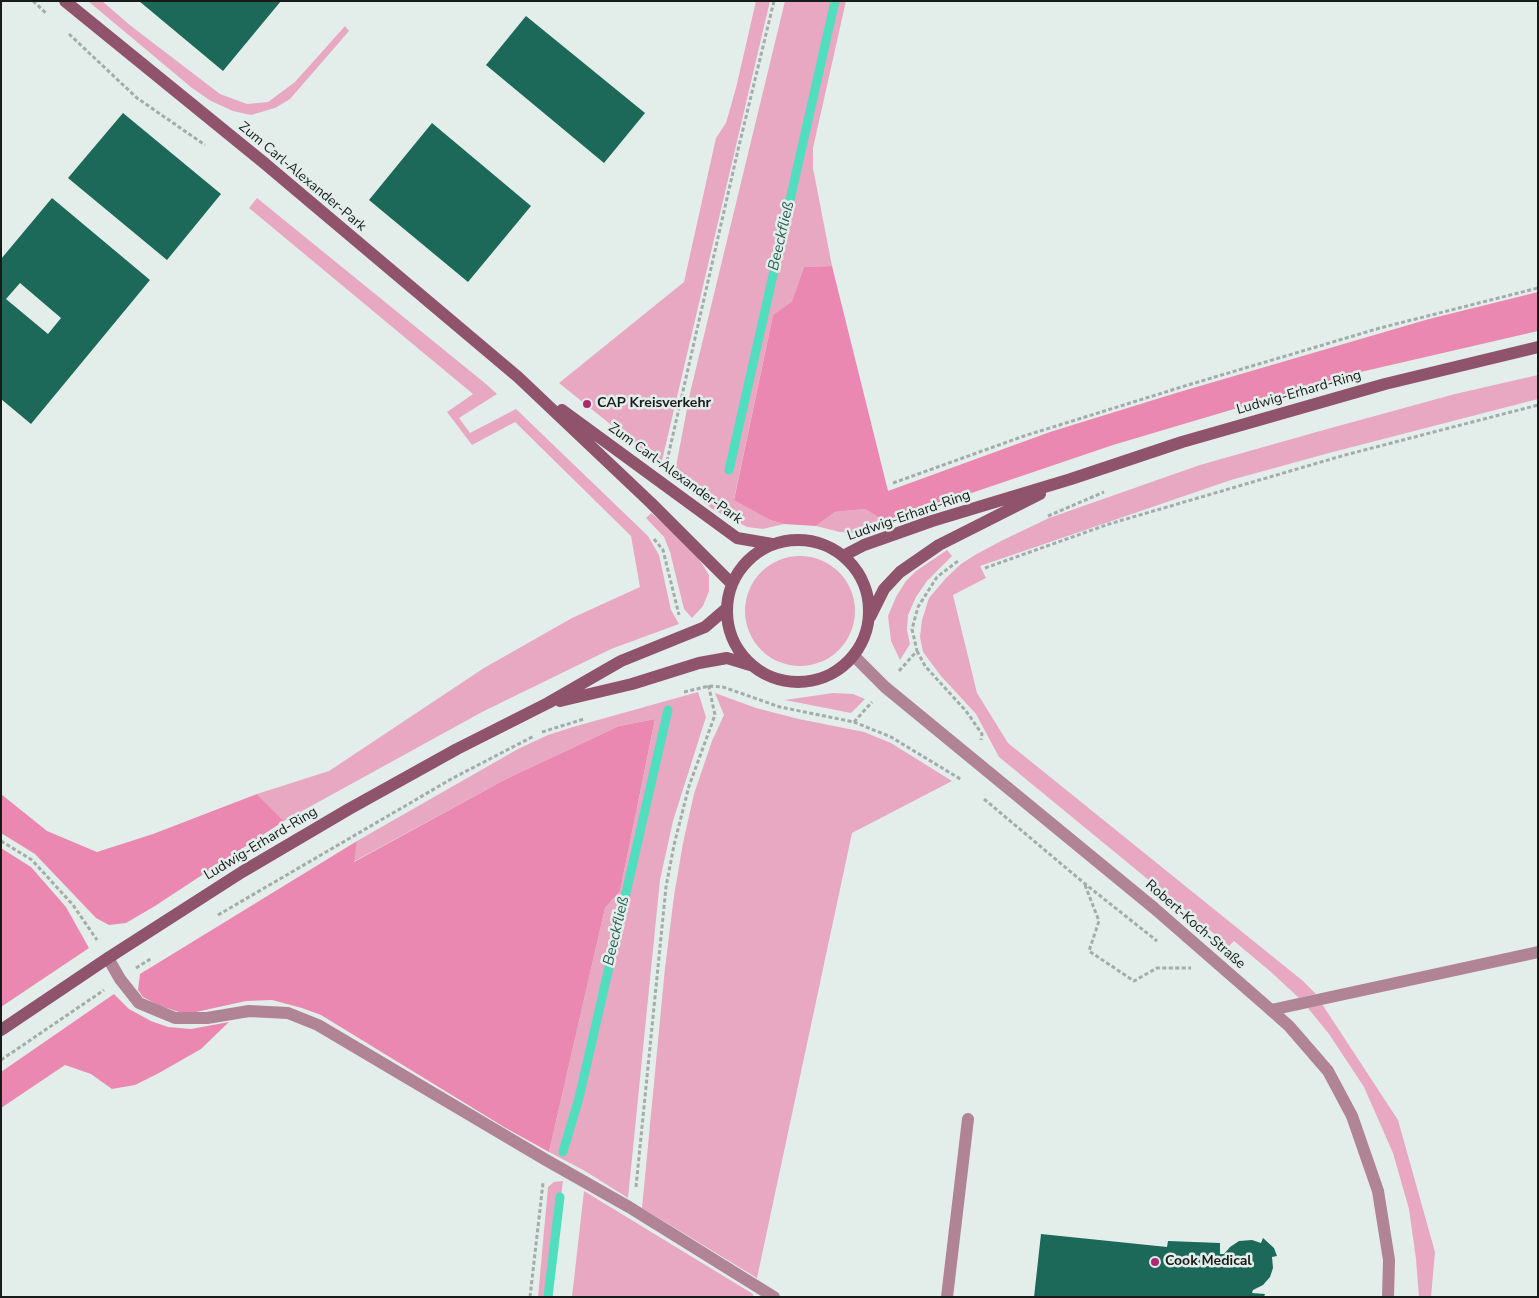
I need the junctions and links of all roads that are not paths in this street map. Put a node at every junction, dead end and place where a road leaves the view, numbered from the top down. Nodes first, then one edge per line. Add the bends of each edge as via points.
1 (65, 1) edge
2 (1538, 347) edge
3 (518, 378) junction
4 (1071, 479) junction
5 (772, 544) junction
6 (843, 556) junction
7 (732, 584) junction
8 (726, 608) junction
9 (869, 619) junction
10 (854, 656) junction
11 (750, 665) junction
12 (548, 703) junction
13 (1538, 952) edge
14 (108, 958) junction
15 (1271, 1010) junction
16 (1, 1030) edge
17 (968, 1119) dead end
18 (774, 1297) edge
19 (947, 1297) edge
20 (1388, 1297) edge

1 - 3 main road, Zum Carl-Alexander-Park via 263,162
2 - 4 main road, Ludwig-Erhard-Ring via 1385,384 1182,442
3 - 5 main road, Zum Carl-Alexander-Park via 737,538
3 - 7 main road, Zum Carl-Alexander-Park
4 - 6 main road, Ludwig-Erhard-Ring via 932,521 864,545
4 - 9 main road, Ludwig-Erhard-Ring via 939,545 900,572 884,589
5 - 6 main road via 809,540
5 - 7 main road via 748,560
6 - 9 main road via 859,574 865,588
7 - 8 main road
8 - 11 main road via 728,629
8 - 12 main road, Ludwig-Erhard-Ring via 704,627 621,661
9 - 10 main road via 864,639
10 - 11 main road via 836,672 815,680 792,683 770,677
10 - 15 street, Robert-Koch-Straße via 885,687 1154,908
11 - 12 main road, Ludwig-Erhard-Ring via 727,658 699,663 632,684
12 - 14 main road, Ludwig-Erhard-Ring via 349,809 242,872
13 - 15 street
14 - 16 main road, Ludwig-Erhard-Ring
14 - 18 street via 139,1003 175,1018 206,1018 249,1011 288,1013 318,1026 629,1206
15 - 20 street, Robert-Koch-Straße via 1328,1071 1352,1116 1378,1191 1389,1260
17 - 19 street

